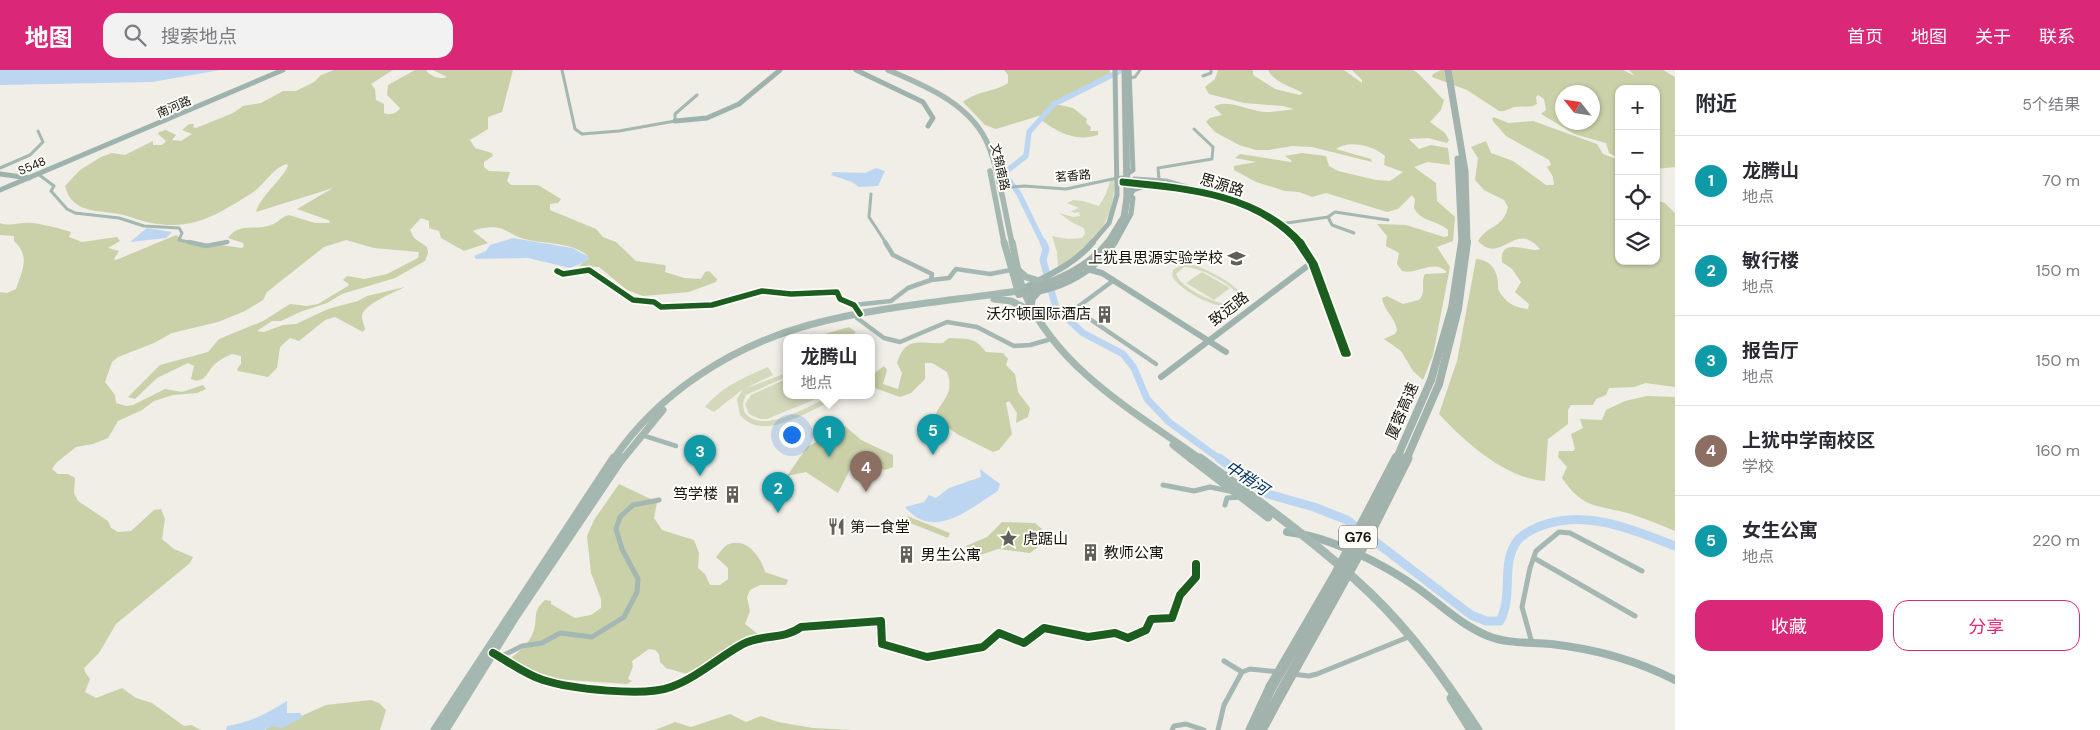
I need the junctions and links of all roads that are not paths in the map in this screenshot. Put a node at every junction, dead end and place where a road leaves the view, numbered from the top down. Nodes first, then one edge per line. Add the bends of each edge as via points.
1 (283, 70) edge
2 (562, 70) edge
3 (780, 70) edge
4 (856, 70) edge
5 (882, 70) edge
6 (888, 70) edge
7 (1115, 70) edge
8 (1120, 70) edge
9 (1125, 70) edge
10 (1129, 70) edge
11 (1140, 70) edge
12 (1211, 70) edge
13 (1444, 70) edge
14 (1448, 70) edge
15 (1203, 76) dead end
16 (1122, 81) junction
17 (697, 95) dead end
18 (1453, 110) junction
19 (675, 121) junction
20 (928, 126) dead end
21 (1194, 129) dead end
22 (38, 131) dead end
23 (72, 160) joint
24 (0, 168) edge
25 (0, 174) edge
26 (38, 174) junction
27 (29, 178) junction
28 (1126, 178) junction
29 (1159, 179) junction
30 (1145, 184) junction
31 (999, 188) junction
32 (0, 190) edge
33 (1201, 190) junction
34 (871, 194) dead end
35 (1128, 195) junction
36 (1328, 216) junction
37 (1388, 220) dead end
38 (1280, 224) junction
39 (1354, 233) dead end
40 (228, 242) dead end
41 (1096, 262) junction
42 (1312, 262) junction
43 (1014, 268) junction
44 (1087, 270) junction
45 (557, 271) dead end
46 (1102, 273) junction
47 (1060, 277) junction
48 (931, 280) junction
49 (1114, 280) junction
50 (1039, 286) junction
51 (1021, 292) junction
52 (994, 297) junction
53 (854, 305) junction
54 (1029, 309) junction
55 (859, 316) junction
56 (796, 334) edge
57 (783, 339) edge
58 (1048, 340) junction
59 (1208, 340) junction
60 (1226, 352) dead end
61 (1346, 354) dead end
62 (1156, 364) dead end
63 (1161, 377) dead end
64 (641, 434) junction
65 (676, 446) dead end
66 (1162, 485) dead end
67 (1238, 495) junction
68 (659, 500) dead end
69 (1225, 505) dead end
70 (1291, 532) junction
71 (1534, 558) junction
72 (1196, 564) dead end
73 (1642, 571) dead end
74 (1635, 616) dead end
75 (1406, 638) junction
76 (1532, 644) junction
77 (496, 655) junction
78 (1224, 662) dead end
79 (1242, 672) junction
80 (1675, 680) edge
81 (1276, 689) junction
82 (435, 730) edge
83 (445, 730) edge
84 (1172, 730) edge
85 (1204, 730) edge
86 (1218, 730) edge
87 (1251, 730) edge
88 (1261, 730) edge
89 (1471, 730) edge
90 (1478, 730) edge

1 - 23 street, 南河路
2 - 19 street via 575,130 582,134
3 - 19 street via 739,104 707,118
4 - 20 street via 923,102 933,118
5 - 43 main road, 文锦南路 via 945,101 976,130 985,148
6 - 31 main road, 文锦南路 via 938,93 966,113 986,140
7 - 16 street
8 - 16 highway
9 - 16 highway
10 - 16 street
11 - 16 street via 1135,77
12 - 15 street
13 - 18 highway, 厦蓉高速 / G76
14 - 18 highway, 厦蓉高速 / G76
16 - 28 highway
16 - 28 street
17 - 19 street via 675,114
18 - 81 highway, 厦蓉高速 / G76, bridge via 1464,159 1468,235 1456,324 1417,440 1393,489 1331,606
21 - 29 street via 1212,147 1212,159 1158,168
22 - 24 street via 43,142 34,151
23 - 26 street, S548
25 - 27 street
26 - 27 street, S548
26 - 40 street via 54,186 52,191 67,209 75,213 119,218 144,226 179,228 182,233 179,240 204,245
27 - 32 street, S548
28 - 29 street
28 - 30 highway
28 - 31 street, 茗香路 via 1066,189
28 - 35 highway
28 - 47 highway via 1120,215 1108,237 1088,258
29 - 33 street
30 - 33 street, 思源路
30 - 35 highway
30 - 42 street, 思源路 via 1204,193 1250,210 1291,236
31 - 43 main road, 文锦南路
33 - 38 street, 思源路 via 1238,202
34 - 48 street via 869,217 893,255 932,274
35 - 41 street via 1133,198 1133,208 1126,228 1112,248
35 - 47 highway via 1124,216 1112,239 1092,259
36 - 37 street via 1335,212
36 - 38 street
36 - 39 street via 1332,225
38 - 42 street, 思源路 via 1301,242
41 - 44 street
41 - 46 street
42 - 59 street, 致远路
42 - 61 street, 思源路
43 - 48 street via 1001,274 981,275 956,269 949,278
43 - 50 main road
43 - 51 main road, 文锦南路
43 - 52 main road via 1007,286
44 - 46 street
44 - 47 street
45 - 53 street via 563,274 589,270 633,300 654,302 661,307 712,305 774,291 792,294 837,292 840,299
46 - 49 street
47 - 50 highway
48 - 53 street via 908,288 891,301
49 - 59 street
49 - 62 street via 1075,309
50 - 51 highway
50 - 54 highway
51 - 52 main road
51 - 54 main road, 文锦南路
52 - 54 main road
52 - 55 main road
53 - 55 street
54 - 58 main road
54 - 70 main road via 1054,341 1085,372
55 - 56 main road
55 - 58 street via 884,338 900,342 947,322 976,327 1014,346
55 - 82 main road via 826,320 744,349 704,371 653,413 620,450
57 - 64 main road via 729,362 675,399
58 - 67 main road via 1105,394
59 - 60 street
59 - 63 street, 致远路
64 - 65 street
64 - 77 main road via 515,617
66 - 67 street via 1194,492 1204,486
67 - 69 street via 1227,498
67 - 70 main road
68 - 77 street via 633,505 620,517 616,530 638,579 637,592 624,617 592,636 560,634 542,643
70 - 75 main road via 1359,590
70 - 76 street via 1339,548 1400,576 1455,618 1482,634 1509,643
70 - 90 main road via 1329,557 1400,624 1432,662
71 - 73 street via 1536,551 1559,532 1570,533
71 - 74 street
71 - 76 street via 1522,607
72 - 77 street via 1196,578 1174,604 1172,618 1151,619 1146,630 1128,638 1115,633 1088,637 1044,628 1024,642 999,633 983,648 927,657 882,644 881,621 816,625 745,643 688,679 671,687 645,691 588,689 542,680
75 - 79 street via 1308,676 1263,669
75 - 89 main road via 1428,664
76 - 80 street via 1550,644 1612,656
77 - 83 main road
78 - 79 street
79 - 86 street via 1224,705
81 - 87 highway, 厦蓉高速 / G76
81 - 88 highway, 厦蓉高速 / G76
84 - 85 street via 1174,726 1186,724

